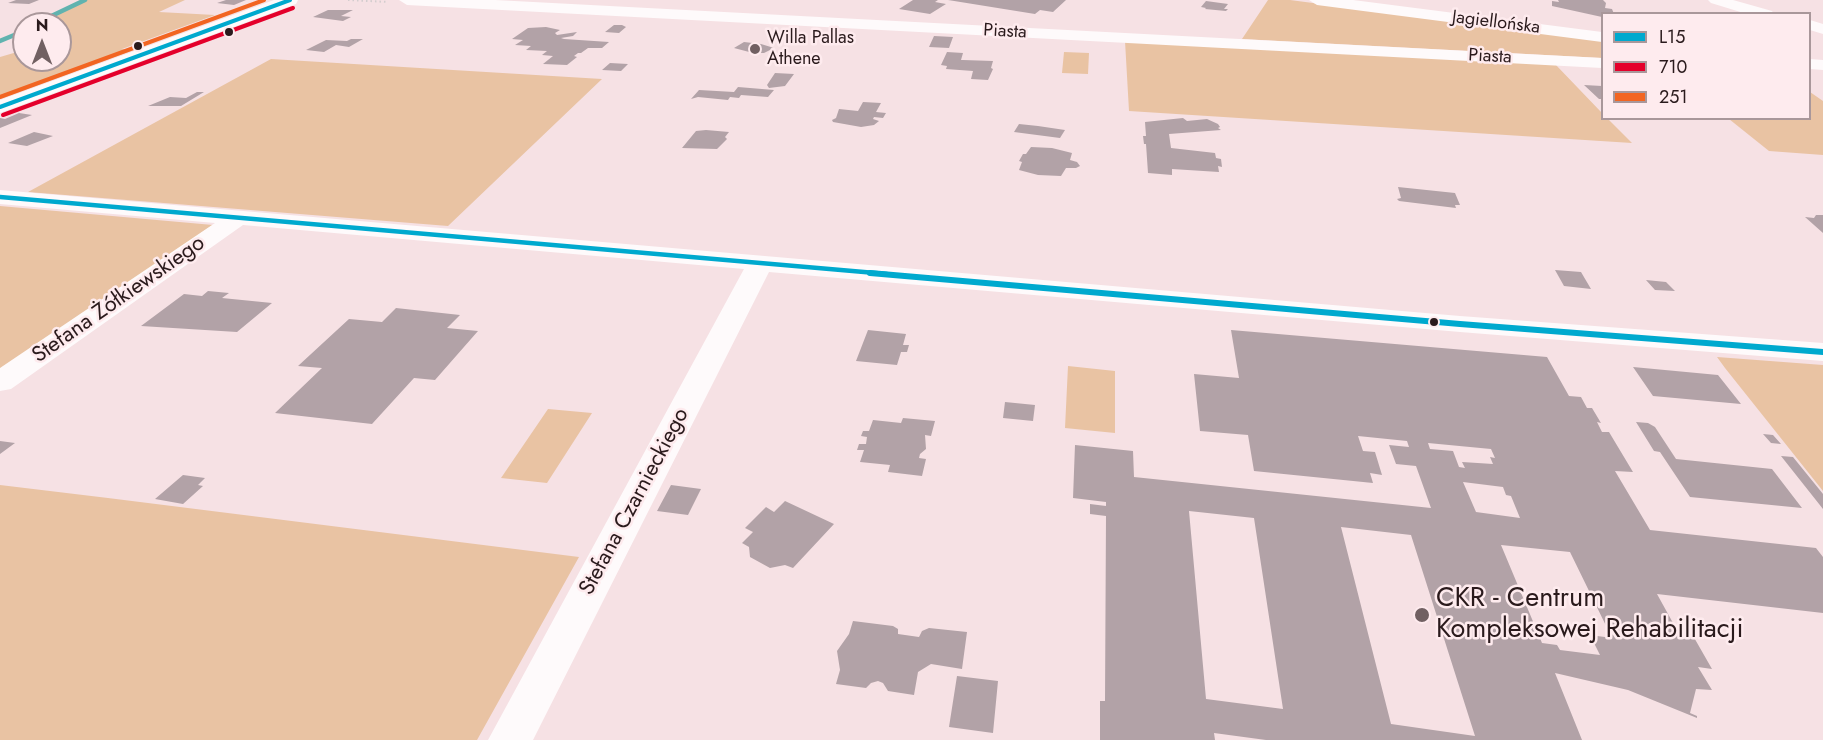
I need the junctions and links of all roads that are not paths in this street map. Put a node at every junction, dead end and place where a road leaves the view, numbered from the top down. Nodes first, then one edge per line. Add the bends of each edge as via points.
1 (291, 0) edge
2 (407, 0) edge
3 (1317, 0) edge
4 (1716, 0) edge
5 (828, 4) dead end
6 (1759, 12) edge
7 (800, 21) junction
8 (1601, 37) edge
9 (1601, 63) edge
10 (0, 107) edge
11 (0, 197) edge
12 (238, 218) junction
13 (760, 264) junction
14 (1823, 352) edge
15 (0, 382) edge
16 (511, 740) edge

1 - 10 street
2 - 7 street, Piasta
3 - 8 street, Jagiellońska
4 - 6 street
5 - 7 street
7 - 9 street, Piasta
11 - 12 street
12 - 13 street
12 - 15 street, Stefana Żółkiewskiego
13 - 14 street
13 - 16 street, Stefana Czarnieckiego

